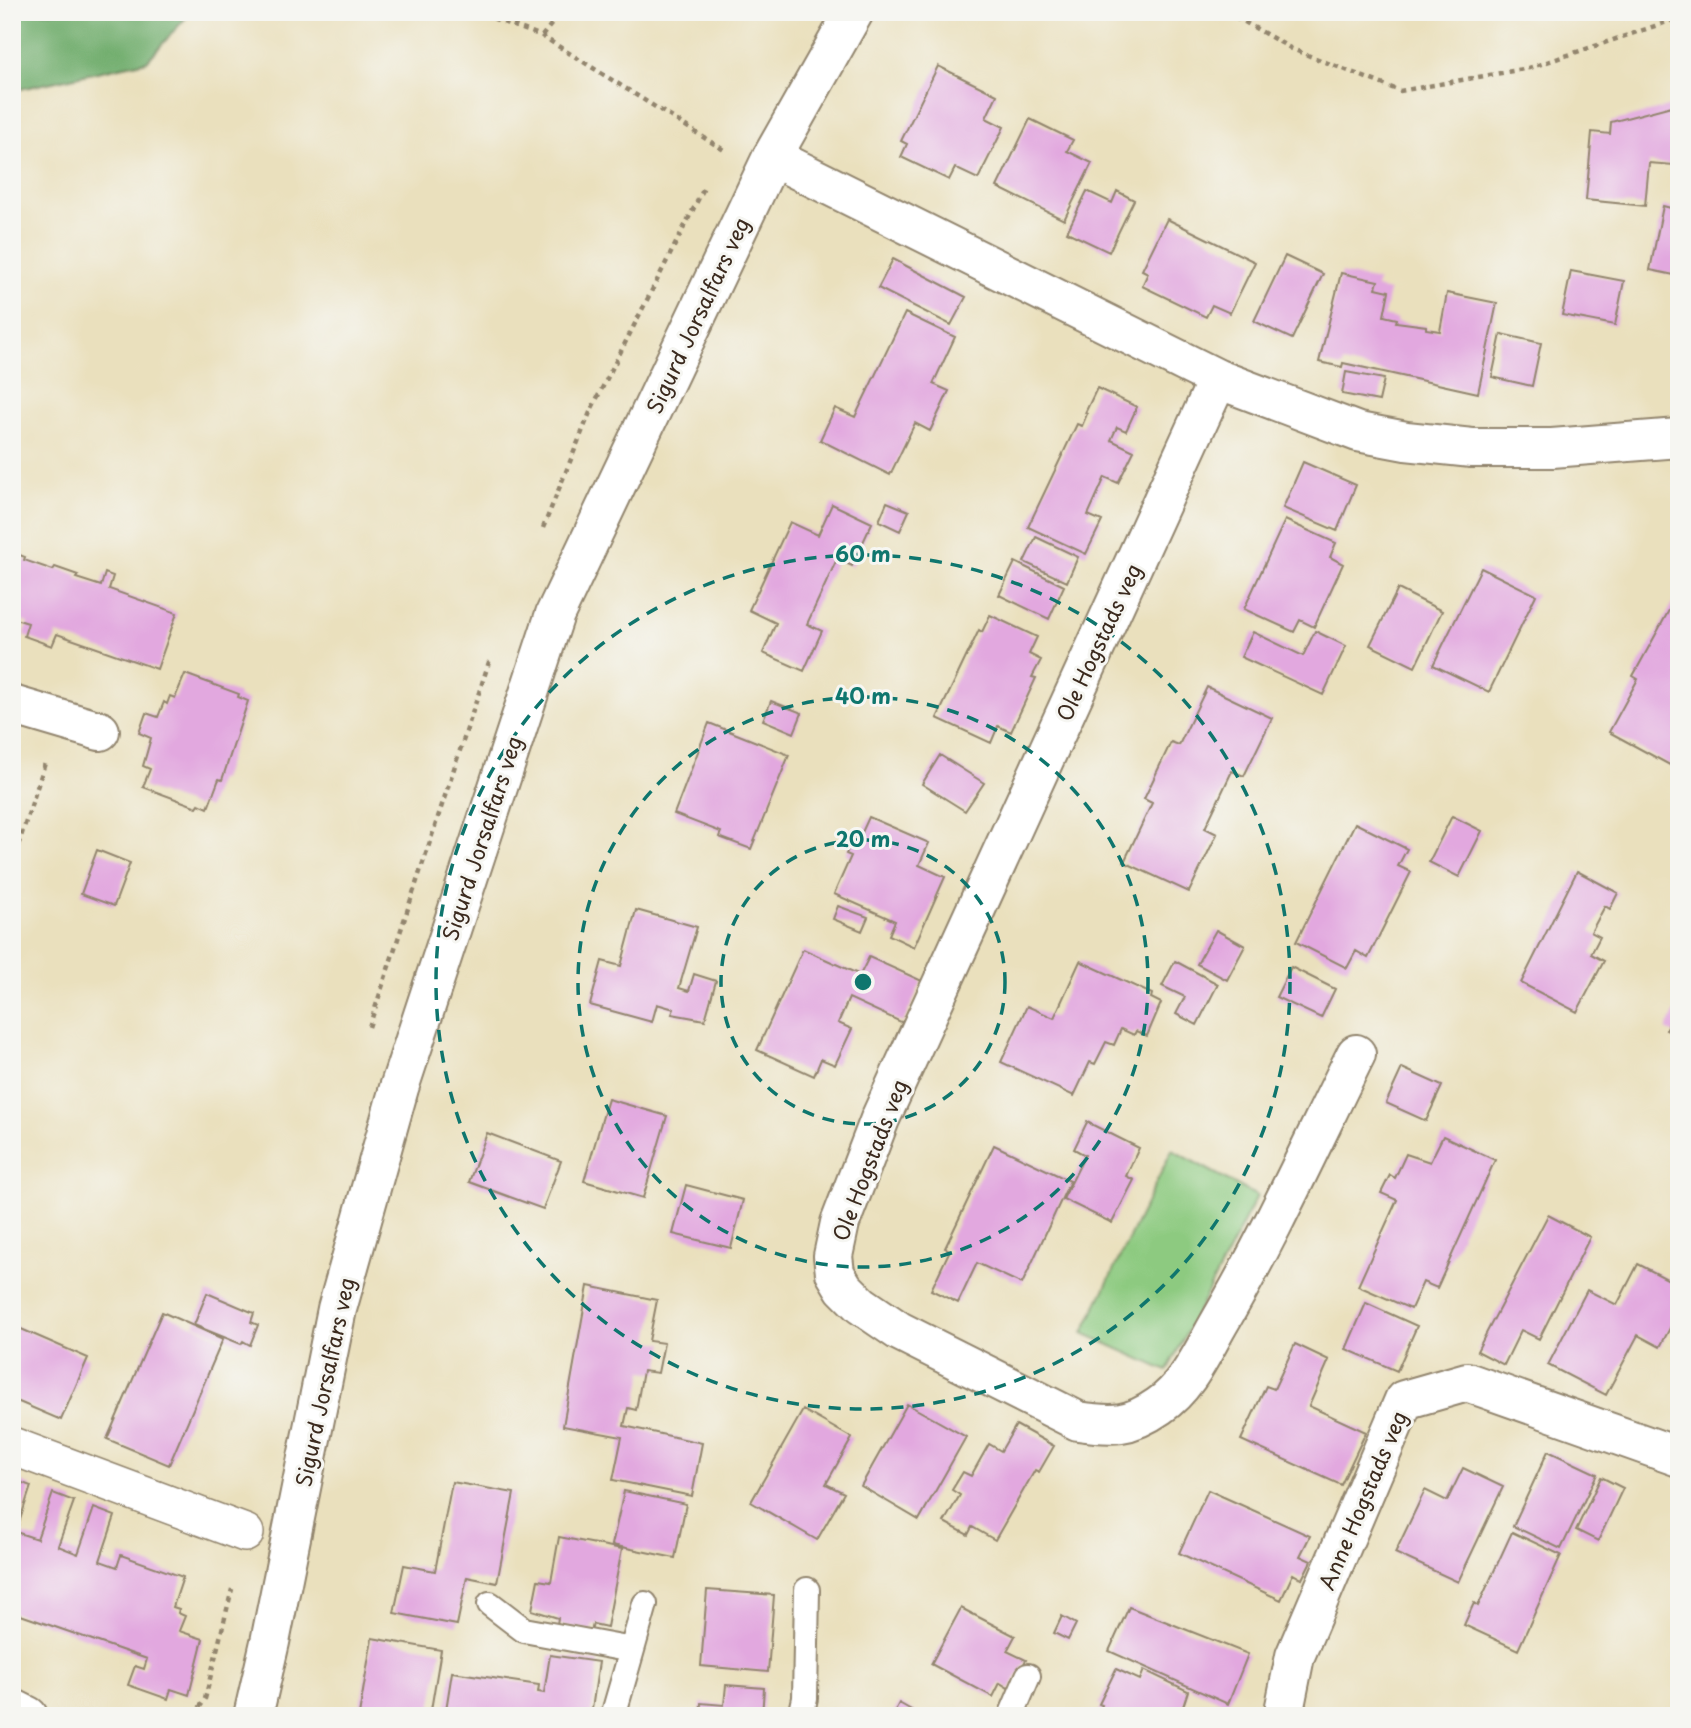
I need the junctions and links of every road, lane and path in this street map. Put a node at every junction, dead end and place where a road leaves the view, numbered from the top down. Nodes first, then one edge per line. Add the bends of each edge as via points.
1 (475, 12) edge
2 (561, 12) edge
3 (854, 12) edge
4 (1227, 12) edge
5 (1679, 18) edge
6 (542, 36) junction
7 (766, 171) junction
8 (1219, 379) junction
9 (1679, 438) edge
10 (12, 705) edge
11 (60, 719) junction
12 (100, 731) dead end
13 (12, 864) edge
14 (1356, 1054) dead end
15 (12, 1446) edge
16 (1679, 1457) edge
17 (245, 1533) dead end
18 (807, 1590) dead end
19 (490, 1604) dead end
20 (645, 1604) dead end
21 (632, 1650) junction
22 (213, 1673) dead end
23 (1028, 1676) dead end
24 (12, 1708) edge
25 (28, 1716) edge
26 (194, 1716) edge
27 (253, 1716) edge
28 (613, 1716) edge
29 (801, 1716) edge
30 (1011, 1716) edge
31 (1283, 1716) edge

1 - 6 path
2 - 6 path
3 - 7 street, Sigurd Jorsalfars veg
4 - 5 path via 1292,49 1401,91 1530,68
6 - 7 path via 724,150
7 - 8 street
7 - 27 street, Sigurd Jorsalfars veg via 555,614 399,1088 337,1309
8 - 9 street via 1358,432 1406,442 1552,448
8 - 14 street, Ole Hogstads veg via 880,1119 840,1223 833,1256 835,1273 861,1305 899,1331 1078,1421 1111,1426 1138,1418 1185,1384 1237,1293
10 - 11 street
11 - 12 street
11 - 13 path
15 - 17 street
16 - 31 street, Anne Hogstads veg via 1467,1382 1405,1400 1295,1656
18 - 29 lane
19 - 21 lane via 524,1630
20 - 21 lane
21 - 28 lane
22 - 26 path
23 - 30 lane
24 - 25 street

